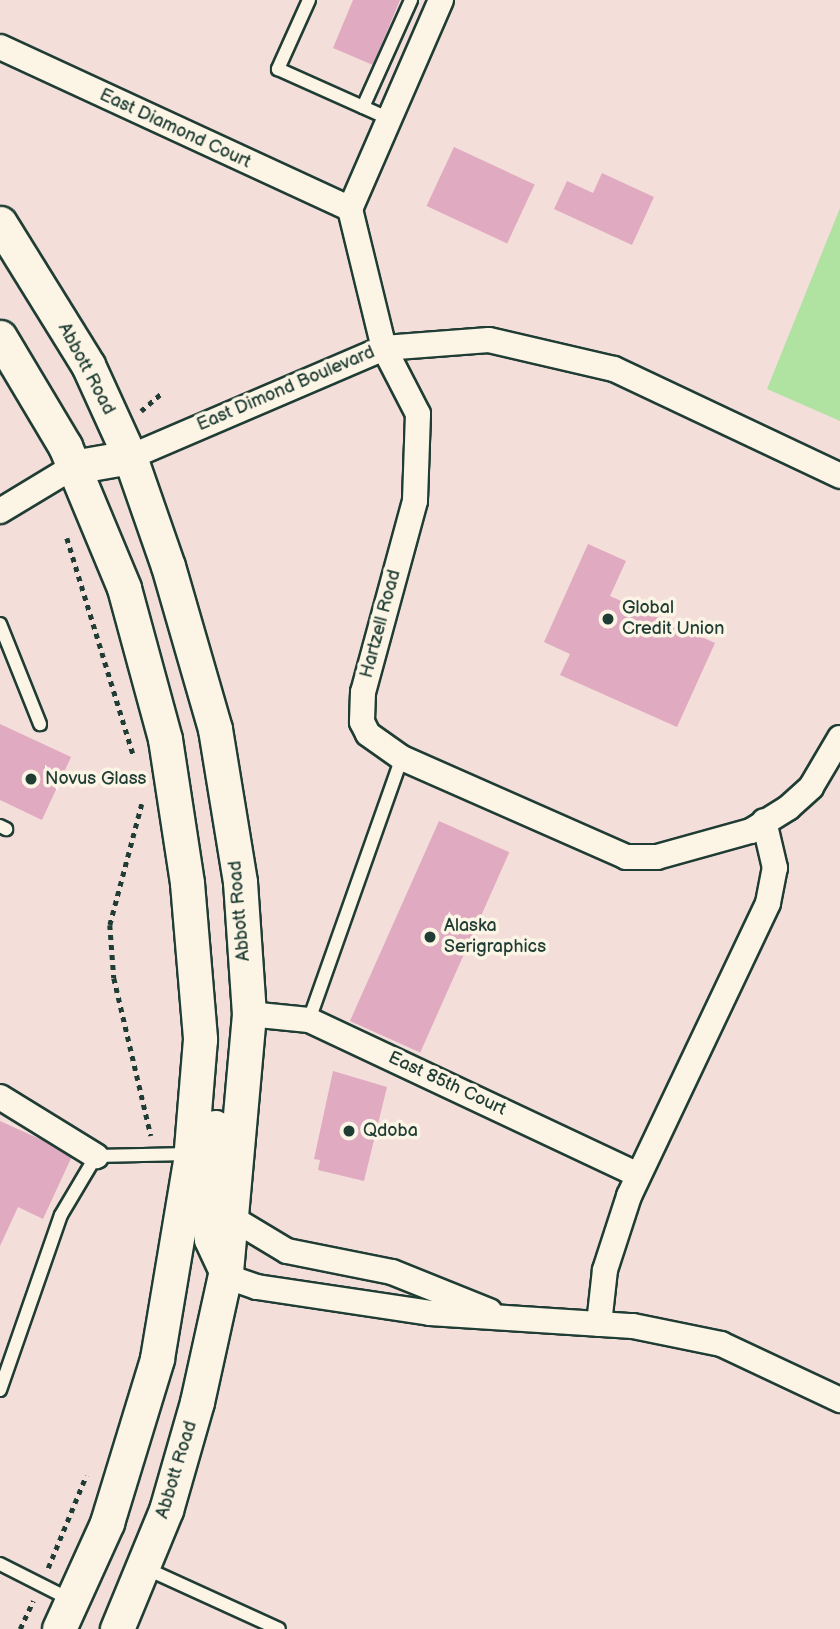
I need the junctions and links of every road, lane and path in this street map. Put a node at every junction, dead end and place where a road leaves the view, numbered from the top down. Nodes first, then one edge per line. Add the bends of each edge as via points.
1 (309, 0) edge
2 (411, 0) edge
3 (442, 0) edge
4 (0, 47) edge
5 (363, 107) junction
6 (390, 119) junction
7 (350, 209) junction
8 (0, 223) edge
9 (0, 337) edge
10 (384, 348) junction
11 (162, 393) dead end
12 (143, 418) dead end
13 (130, 457) junction
14 (73, 467) junction
15 (840, 476) edge
16 (0, 511) edge
17 (63, 527) dead end
18 (0, 624) edge
19 (40, 724) dead end
20 (840, 738) edge
21 (402, 758) junction
22 (136, 769) dead end
23 (140, 793) dead end
24 (765, 821) junction
25 (249, 1014) junction
26 (309, 1020) junction
27 (200, 1039) junction
28 (0, 1097) edge
29 (191, 1154) junction
30 (152, 1155) junction
31 (96, 1156) junction
32 (638, 1175) junction
33 (232, 1218) junction
34 (225, 1273) junction
35 (506, 1318) junction
36 (599, 1324) junction
37 (0, 1390) edge
38 (840, 1400) edge
39 (89, 1469) dead end
40 (0, 1564) edge
41 (145, 1568) junction
42 (40, 1586) junction
43 (65, 1615) edge
44 (20, 1629) edge
45 (117, 1629) edge
46 (279, 1629) edge

1 - 5 lane via 278,69
2 - 5 lane
3 - 6 street
4 - 7 street, East Diamond Court
5 - 6 lane
6 - 7 street
7 - 10 street, Hartzell Road
8 - 13 main road, Abbott Road via 88,365
9 - 14 main road
10 - 13 street, East Dimond Boulevard
10 - 15 street, East Dimond Boulevard via 489,340 614,369
10 - 21 street, Hartzell Road via 418,414 415,501 363,692 362,722 368,734
11 - 12 path via 140,411
13 - 14 main road
13 - 25 main road, Abbott Road via 168,566 215,729 240,882
14 - 16 street
14 - 27 main road via 124,588 165,739 187,883
17 - 22 path
18 - 19 lane
20 - 24 street, Hartzell Road via 811,787
21 - 24 street, Hartzell Road via 626,857 657,857 751,831
21 - 26 lane
23 - 30 path via 133,848 110,925 114,978 150,1124
24 - 32 street via 775,868 768,903
25 - 26 street, East 85th Court
25 - 33 main road, Abbott Road
26 - 32 street, East 85th Court
27 - 29 main road
27 - 34 main road via 215,1080 207,1212 211,1239
28 - 31 street
29 - 30 lane
29 - 43 main road via 157,1359 107,1523
30 - 31 lane
31 - 37 lane via 61,1215
32 - 36 street via 605,1270
33 - 34 main road, Abbott Road
33 - 35 street via 287,1251 392,1272
34 - 35 street via 257,1287 430,1313
34 - 41 main road, Abbott Road via 197,1402
35 - 36 street
36 - 38 street via 721,1344
39 - 42 path
40 - 42 lane
41 - 45 main road, Abbott Road
41 - 46 lane
42 - 43 lane
42 - 44 path

